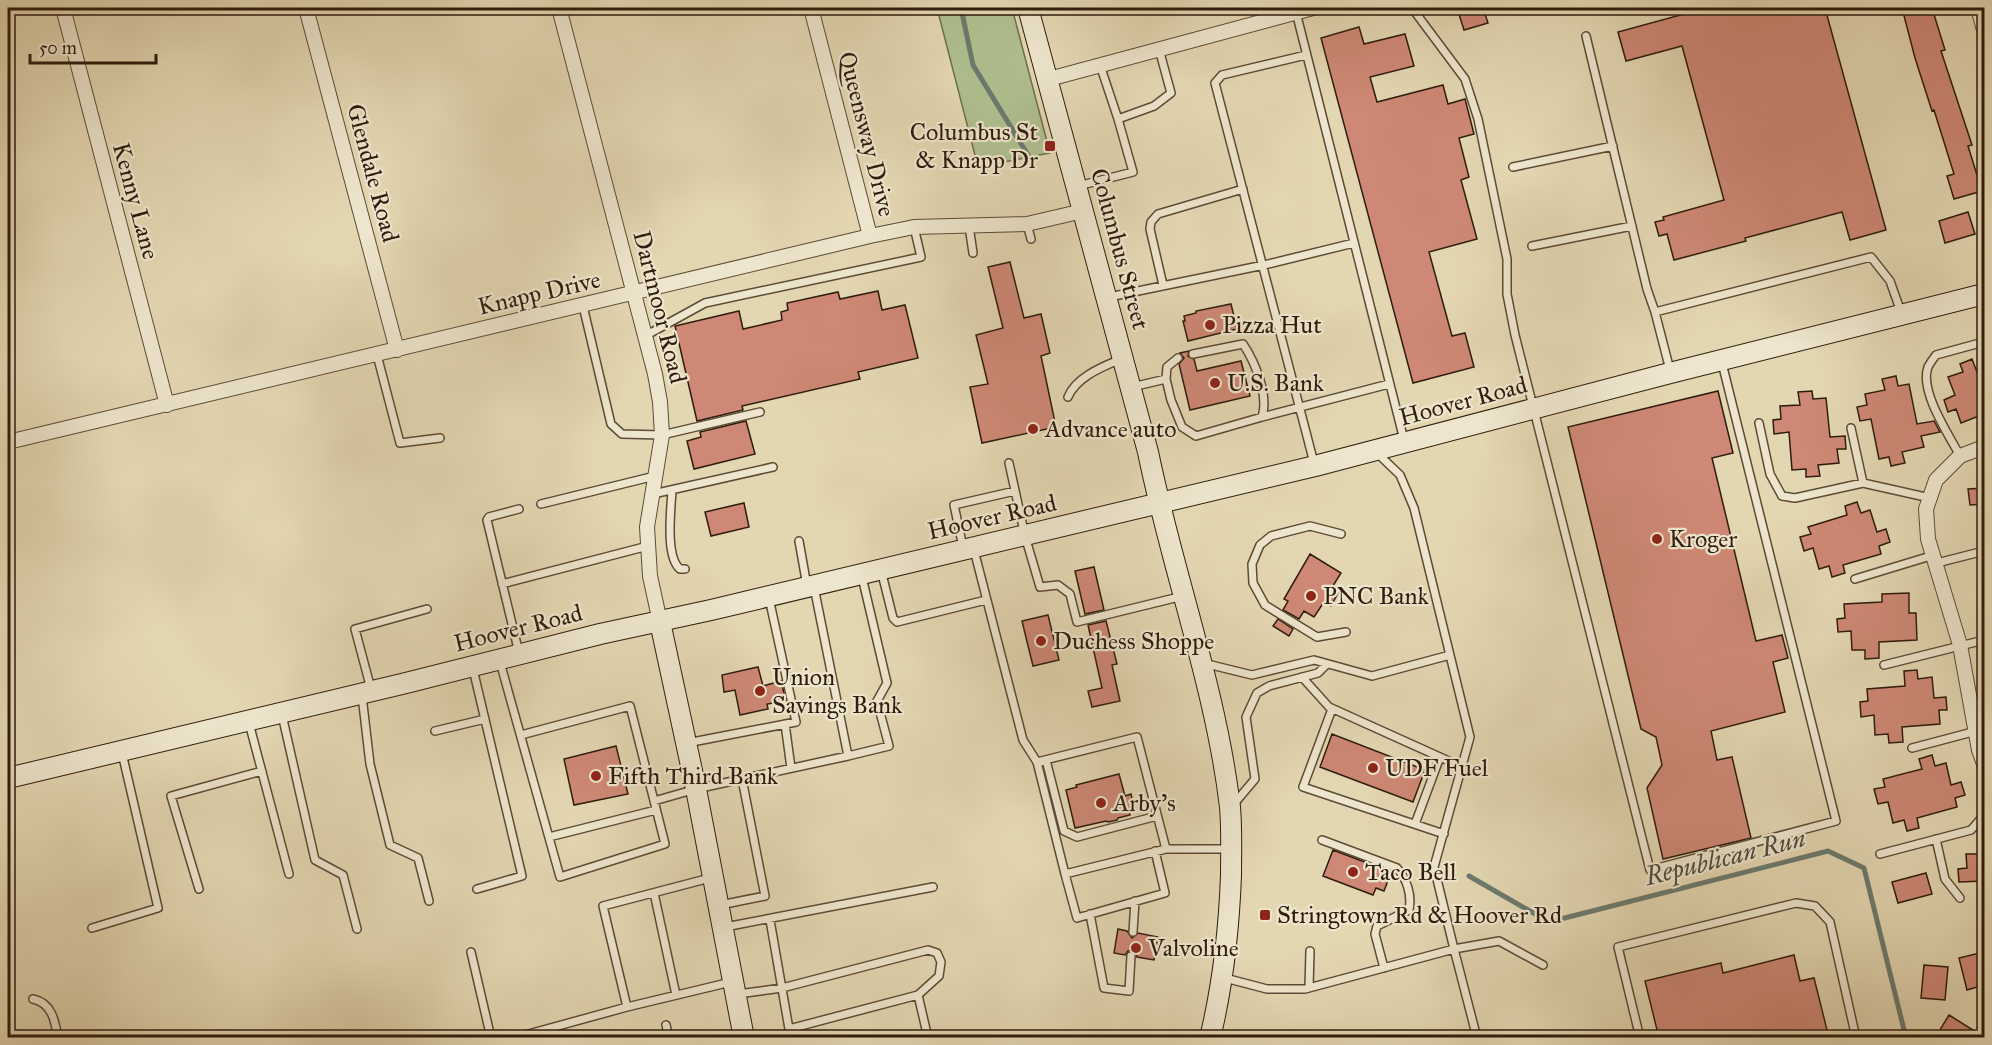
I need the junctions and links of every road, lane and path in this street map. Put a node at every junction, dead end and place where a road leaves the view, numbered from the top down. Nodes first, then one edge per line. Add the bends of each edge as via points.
1 (63, 8) edge
2 (306, 8) edge
3 (559, 8) edge
4 (811, 8) edge
5 (1028, 8) edge
6 (1313, 8) edge
7 (1412, 8) edge
8 (1978, 8) edge
9 (1296, 12) junction
10 (1984, 30) edge
11 (1586, 36) dead end
12 (1159, 49) junction
13 (1306, 55) junction
14 (1100, 65) junction
15 (1049, 80) junction
16 (1118, 119) junction
17 (1613, 146) junction
18 (1514, 167) dead end
19 (1077, 186) junction
20 (1243, 189) junction
21 (1083, 211) junction
22 (1027, 224) junction
23 (969, 226) junction
24 (1632, 226) junction
25 (914, 227) junction
26 (870, 236) junction
27 (1031, 239) dead end
28 (1354, 243) junction
29 (1532, 246) dead end
30 (973, 253) dead end
31 (1264, 265) junction
32 (1163, 285) junction
33 (634, 294) junction
34 (1984, 294) edge
35 (1106, 298) junction
36 (583, 306) junction
37 (1655, 312) junction
38 (1902, 315) junction
39 (645, 336) junction
40 (1980, 343) dead end
41 (397, 350) junction
42 (1193, 354) dead end
43 (377, 355) junction
44 (1124, 358) junction
45 (1178, 358) dead end
46 (1721, 360) junction
47 (1670, 373) junction
48 (1166, 379) junction
49 (1389, 384) junction
50 (1131, 387) junction
51 (1068, 397) dead end
52 (167, 405) junction
53 (1300, 408) junction
54 (1532, 409) junction
55 (760, 412) dead end
56 (1262, 417) junction
57 (1759, 423) dead end
58 (1851, 429) dead end
59 (662, 435) junction
60 (440, 438) dead end
61 (8, 442) edge
62 (1404, 442) junction
63 (1984, 447) edge
64 (1375, 451) junction
65 (1960, 456) junction
66 (1009, 463) dead end
67 (1315, 466) junction
68 (773, 467) dead end
69 (655, 476) junction
70 (1863, 483) junction
71 (672, 490) junction
72 (1015, 491) junction
73 (651, 494) junction
74 (1930, 498) junction
75 (540, 504) dead end
76 (1159, 504) junction
77 (519, 510) dead end
78 (1341, 534) dead end
79 (1025, 536) junction
80 (799, 542) dead end
81 (648, 546) junction
82 (968, 549) junction
83 (1984, 551) edge
84 (1935, 559) junction
85 (685, 569) dead end
86 (881, 569) junction
87 (861, 573) junction
88 (1855, 579) dead end
89 (502, 584) junction
90 (810, 586) junction
91 (768, 596) junction
92 (1183, 596) junction
93 (986, 600) junction
94 (427, 609) dead end
95 (660, 622) junction
96 (1346, 632) dead end
97 (1984, 640) edge
98 (1960, 645) junction
99 (519, 654) junction
100 (1450, 655) junction
101 (500, 659) junction
102 (1200, 662) junction
103 (1326, 665) junction
104 (1884, 665) dead end
105 (472, 666) junction
106 (1302, 677) junction
107 (367, 692) junction
108 (1332, 709) junction
109 (281, 712) junction
110 (485, 718) junction
111 (249, 720) junction
112 (785, 724) junction
113 (1980, 730) edge
114 (435, 731) dead end
115 (521, 735) junction
116 (686, 744) junction
117 (1912, 747) dead end
118 (122, 750) junction
119 (848, 756) junction
120 (1440, 757) junction
121 (1046, 760) junction
122 (1037, 762) junction
123 (1984, 764) edge
124 (1462, 767) junction
125 (791, 768) junction
126 (262, 771) junction
127 (8, 778) edge
128 (742, 779) junction
129 (696, 789) junction
130 (654, 801) junction
131 (1230, 808) junction
132 (656, 810) junction
133 (1984, 815) edge
134 (1158, 816) junction
135 (1415, 824) junction
136 (1444, 834) junction
137 (549, 837) junction
138 (1936, 839) junction
139 (1322, 840) dead end
140 (1166, 849) junction
141 (1231, 849) junction
142 (1155, 851) junction
143 (1880, 854) dead end
144 (289, 874) dead end
145 (1065, 874) junction
146 (713, 878) junction
147 (933, 887) dead end
148 (199, 889) dead end
149 (477, 889) dead end
150 (654, 893) junction
151 (1960, 898) dead end
152 (429, 901) dead end
153 (1135, 902) junction
154 (718, 905) junction
155 (1090, 914) junction
156 (770, 920) junction
157 (92, 928) dead end
158 (723, 928) junction
159 (357, 929) dead end
160 (1133, 932) dead end
161 (1454, 949) junction
162 (1310, 951) dead end
163 (471, 952) dead end
164 (1131, 956) dead end
165 (1543, 965) dead end
166 (1384, 968) junction
167 (1222, 978) junction
168 (734, 988) junction
169 (782, 988) junction
170 (1309, 988) junction
171 (676, 995) junction
172 (918, 995) junction
173 (33, 999) dead end
174 (627, 1007) junction
175 (666, 1025) dead end
176 (789, 1029) junction
177 (58, 1038) edge
178 (491, 1038) edge
179 (514, 1038) edge
180 (669, 1038) edge
181 (744, 1038) edge
182 (791, 1038) edge
183 (928, 1038) edge
184 (1210, 1038) edge
185 (1477, 1038) edge
186 (1640, 1038) edge
187 (1856, 1038) edge

1 - 52 street, Kenny Lane
2 - 41 street, Glendale Road
3 - 33 street, Dartmoor Road
4 - 26 street, Queensway Drive
5 - 15 main road, Columbus Street
6 - 9 street
7 - 54 lane via 1465,79 1478,119 1507,259 1507,294
8 - 10 street
9 - 12 street
9 - 13 lane
11 - 17 lane
12 - 14 street
12 - 16 lane via 1171,93 1154,106
13 - 20 lane via 1222,75 1215,83
13 - 28 lane
14 - 15 street
14 - 16 lane
15 - 19 main road, Columbus Street
16 - 19 lane via 1133,172
17 - 18 lane
17 - 24 lane
19 - 21 main road, Columbus Street
20 - 31 lane
20 - 32 lane via 1154,217 1150,229
21 - 22 street, Knapp Drive
21 - 35 main road, Columbus Street
22 - 23 street, Knapp Drive
22 - 27 lane
23 - 25 street, Knapp Drive
23 - 30 lane
24 - 29 lane
24 - 37 lane
25 - 26 street, Knapp Drive
25 - 39 lane via 921,257 705,303
26 - 33 street, Knapp Drive
28 - 31 lane
28 - 49 lane
31 - 32 lane
31 - 53 lane
32 - 35 lane
33 - 36 street, Knapp Drive
33 - 39 street, Dartmoor Road
34 - 38 main road, Hoover Road
35 - 44 main road, Columbus Street
36 - 41 street, Knapp Drive
36 - 59 lane via 611,424 622,434
37 - 38 lane via 1871,257 1890,281
37 - 47 lane
38 - 46 main road, Hoover Road
39 - 59 street, Dartmoor Road via 660,402
40 - 65 lane via 1936,355 1928,368 1928,387 1934,404
41 - 43 street, Knapp Drive
42 - 56 lane via 1243,344 1251,355 1263,392
43 - 52 street, Knapp Drive
43 - 60 lane via 400,444
44 - 50 main road, Columbus Street
44 - 51 lane via 1075,385
45 - 48 lane via 1167,367
46 - 47 main road, Hoover Road
46 - 54 lane via 1836,821 1650,870
47 - 54 main road, Hoover Road
48 - 50 lane
48 - 56 lane via 1182,427 1196,436
49 - 53 lane
49 - 62 lane
50 - 76 main road, Columbus Street
52 - 61 street, Knapp Drive
53 - 56 lane
53 - 67 lane
54 - 62 main road, Hoover Road
55 - 59 lane
57 - 70 lane via 1770,474 1782,496 1795,498
58 - 70 lane
59 - 69 street, Dartmoor Road
62 - 64 main road, Hoover Road
63 - 65 street
64 - 67 main road, Hoover Road
64 - 100 lane via 1400,475 1414,508
65 - 74 street via 1936,480
66 - 72 lane
67 - 76 main road, Hoover Road
68 - 71 lane
69 - 73 street, Dartmoor Road
69 - 75 lane
70 - 74 lane
71 - 73 lane
71 - 85 lane via 672,548 676,566
72 - 79 lane
72 - 82 lane via 954,505
73 - 81 street, Dartmoor Road
74 - 84 street via 1927,529
76 - 79 main road, Hoover Road
76 - 92 main road, Columbus Street
77 - 89 lane via 487,520
78 - 96 lane via 1310,526 1271,536 1260,545 1252,564 1253,584 1265,604 1317,637
79 - 82 main road, Hoover Road
79 - 92 lane via 1040,587 1058,585 1070,594 1077,622
80 - 90 lane
81 - 89 lane
81 - 95 street, Dartmoor Road
82 - 86 main road, Hoover Road
82 - 93 lane
83 - 84 lane
84 - 88 lane
84 - 98 street
86 - 87 main road, Hoover Road
86 - 93 lane via 897,622
87 - 90 main road, Hoover Road
87 - 119 lane via 887,683 877,701 889,746
89 - 99 lane
90 - 91 main road, Hoover Road
90 - 119 lane
91 - 95 main road, Hoover Road
91 - 112 lane via 796,722
92 - 102 main road, Columbus Street
93 - 122 lane via 1023,740
94 - 107 lane via 355,629
95 - 99 main road, Hoover Road
95 - 116 main road
97 - 98 lane
98 - 104 lane
98 - 113 street
99 - 101 main road, Hoover Road
100 - 103 lane via 1372,676
100 - 124 lane via 1470,737
101 - 105 main road, Hoover Road
101 - 115 lane
102 - 103 lane via 1252,675 1314,660
102 - 131 main road, Columbus Street
103 - 106 lane via 1318,673
105 - 107 main road, Hoover Road
105 - 110 lane
106 - 108 lane
106 - 131 lane via 1257,693 1246,717 1255,779
107 - 109 main road, Hoover Road
107 - 152 lane via 370,764 390,845 418,858
108 - 120 lane
108 - 135 lane via 1303,787
109 - 111 main road, Hoover Road
109 - 159 lane via 315,860 343,875
110 - 114 lane
110 - 149 lane via 522,876
111 - 118 main road, Hoover Road
111 - 126 lane
112 - 116 lane
112 - 125 lane
113 - 117 lane
113 - 123 street via 1979,750
115 - 130 lane via 630,706
115 - 137 lane
116 - 129 main road
118 - 127 main road, Hoover Road
118 - 157 lane via 158,908
119 - 125 lane
120 - 124 lane
120 - 135 lane
121 - 122 lane
121 - 134 lane via 1065,831 1077,837
121 - 134 lane via 1137,736
122 - 145 lane
124 - 136 lane
125 - 128 lane
126 - 144 lane
126 - 148 lane via 171,796
128 - 129 lane
128 - 154 lane via 765,896
129 - 130 lane
129 - 146 main road
130 - 132 lane
131 - 141 main road, Columbus Street
132 - 137 lane
132 - 137 lane via 665,844 560,877
133 - 138 lane via 1971,830
134 - 140 lane
135 - 136 lane
136 - 161 lane via 1434,867
138 - 143 lane
138 - 151 lane via 1945,879
139 - 166 lane via 1397,868 1404,876 1409,910 1377,926 1375,934
140 - 141 lane
140 - 142 lane
141 - 167 main road, Columbus Street via 1230,916
142 - 145 lane
142 - 153 lane via 1165,894
145 - 155 lane via 1077,918
146 - 150 lane
146 - 154 main road
147 - 156 lane
150 - 171 lane
150 - 174 lane via 603,906
153 - 155 lane
153 - 160 lane
154 - 158 main road
155 - 164 lane via 1104,988 1129,991
156 - 158 lane
156 - 169 lane
158 - 168 main road
161 - 165 lane via 1499,941
161 - 166 lane
161 - 185 lane
162 - 170 lane
163 - 178 lane
166 - 170 lane
167 - 170 lane via 1267,989
167 - 184 main road, Columbus Street
168 - 169 lane
168 - 171 lane
168 - 181 main road
169 - 172 lane via 928,950 937,952 941,962 939,976
169 - 176 lane
171 - 174 lane
172 - 176 lane
172 - 183 lane
173 - 177 lane via 47,1007
174 - 179 lane
175 - 180 lane
176 - 182 lane
186 - 187 lane via 1618,947 1796,903 1815,906 1830,922

